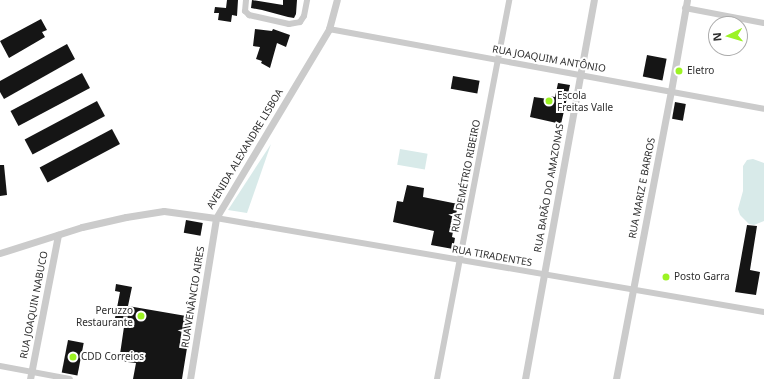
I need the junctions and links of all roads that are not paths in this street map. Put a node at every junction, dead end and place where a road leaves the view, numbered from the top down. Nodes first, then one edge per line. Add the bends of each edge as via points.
1 (307, 0) edge
2 (337, 0) edge
3 (509, 0) edge
4 (594, 0) edge
5 (687, 0) edge
6 (245, 2) edge
7 (685, 8) junction
8 (764, 23) edge
9 (329, 29) junction
10 (499, 60) junction
11 (580, 75) junction
12 (672, 91) junction
13 (764, 109) edge
14 (216, 218) junction
15 (58, 235) junction
16 (0, 253) edge
17 (460, 260) junction
18 (543, 275) junction
19 (632, 290) junction
20 (764, 312) edge
21 (0, 366) edge
22 (31, 375) edge
23 (70, 379) edge
24 (190, 379) edge
25 (436, 379) edge
26 (525, 379) edge
27 (616, 379) edge

1 - 6 street via 300,22 289,24 249,15 245,11
2 - 9 street, AVENIDA ALEXANDRE LISBOA
3 - 10 street, RUA DEMÉTRIO RIBEIRO
4 - 11 street, RUA BARÃO DO AMAZONAS
5 - 7 street, RUA MARIZ E BARROS
7 - 8 street
7 - 12 street, RUA MARIZ E BARROS
9 - 10 street, RUA JOAQUIM ANTÔNIO
9 - 14 street, AVENIDA ALEXANDRE LISBOA
10 - 11 street, RUA JOAQUIM ANTÔNIO
10 - 17 street, RUA DEMÉTRIO RIBEIRO
11 - 12 street, RUA JOAQUIM ANTÔNIO
11 - 18 street, RUA BARÃO DO AMAZONAS
12 - 13 street, RUA JOAQUIM ANTÔNIO
12 - 19 street, RUA MARIZ E BARROS
14 - 15 street, AVENIDA ALEXANDRE LISBOA via 164,211 82,227
14 - 17 street, RUA TIRADENTES
14 - 24 street, RUA VENÂNCIO AIRES
15 - 16 street, AVENIDA ALEXANDRE LISBOA
15 - 22 street, RUA JOAQUIN NABUCO
17 - 18 street, RUA TIRADENTES
17 - 25 street, RUA DEMÉTRIO RIBEIRO
18 - 19 street, RUA TIRADENTES
18 - 26 street, RUA BARÃO DO AMAZONAS
19 - 20 street, RUA TIRADENTES
19 - 27 street, RUA MARIZ E BARROS
21 - 22 street
22 - 23 street

